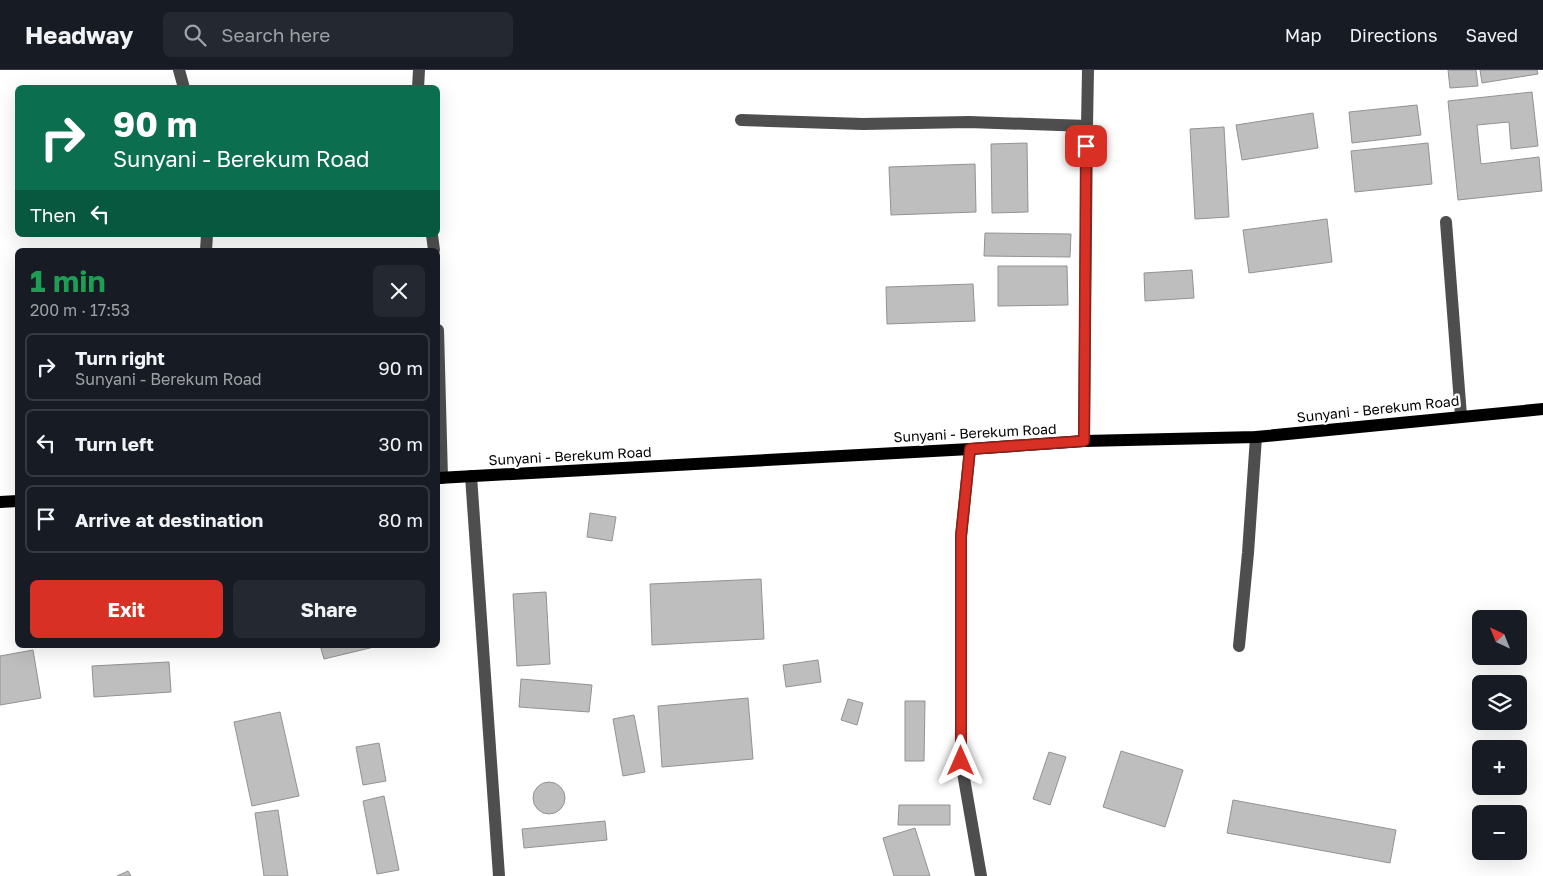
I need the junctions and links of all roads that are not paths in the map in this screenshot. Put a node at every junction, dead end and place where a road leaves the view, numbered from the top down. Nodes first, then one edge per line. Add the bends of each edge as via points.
1 (179, 70) edge
2 (419, 70) edge
3 (1088, 70) edge
4 (183, 85) edge
5 (418, 85) edge
6 (741, 120) dead end
7 (1086, 126) junction
8 (1446, 222) dead end
9 (1543, 409) edge
10 (1461, 416) junction
11 (1256, 436) junction
12 (1084, 441) junction
13 (970, 449) junction
14 (471, 476) junction
15 (440, 478) edge
16 (15, 501) edge
17 (0, 502) edge
18 (1240, 646) dead end
19 (500, 876) edge
20 (981, 876) edge

1 - 4 street
2 - 5 street
3 - 7 street
6 - 7 street
7 - 12 street
8 - 10 street
9 - 10 main road, Sunyani - Berekum Road
10 - 11 main road, Sunyani - Berekum Road
11 - 12 main road, Sunyani - Berekum Road
11 - 18 street
12 - 13 main road, Sunyani - Berekum Road
13 - 14 main road, Sunyani - Berekum Road
13 - 20 street via 961,536 961,761
14 - 15 main road, Sunyani - Berekum Road
14 - 19 street
16 - 17 main road

